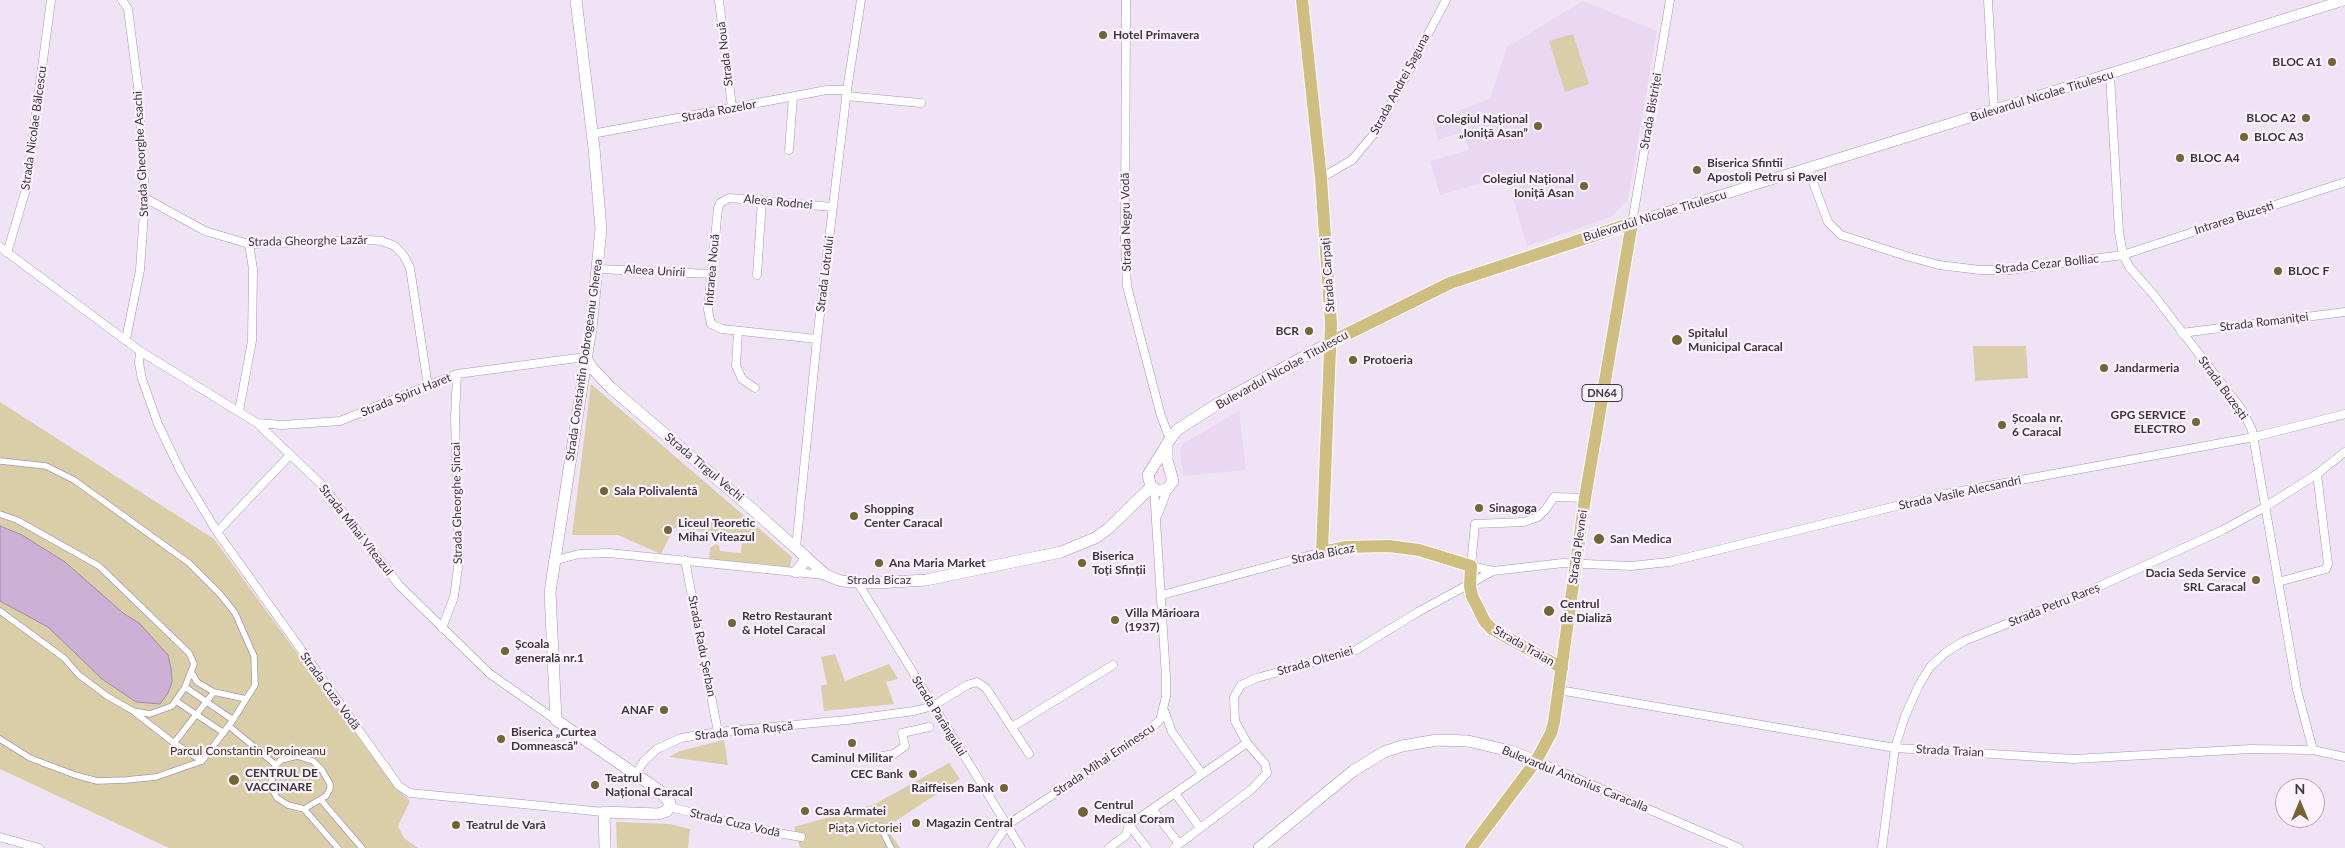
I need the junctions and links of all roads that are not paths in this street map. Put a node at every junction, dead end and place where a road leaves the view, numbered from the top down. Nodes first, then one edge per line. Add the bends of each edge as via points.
1 (51, 0) edge
2 (122, 0) edge
3 (576, 0) edge
4 (719, 0) edge
5 (861, 0) edge
6 (1126, 0) edge
7 (1302, 0) edge
8 (1446, 0) edge
9 (1670, 0) edge
10 (1988, 0) edge
11 (2345, 0) edge
12 (2110, 75) junction
13 (846, 93) junction
14 (793, 97) junction
15 (921, 103) dead end
16 (732, 108) junction
17 (1994, 110) junction
18 (592, 134) junction
19 (789, 150) dead end
20 (1808, 169) junction
21 (1322, 178) junction
22 (2345, 182) edge
23 (145, 198) junction
24 (724, 199) joint
25 (762, 200) junction
26 (833, 207) junction
27 (1632, 223) junction
28 (249, 244) junction
29 (0, 247) edge
30 (8, 254) junction
31 (2123, 255) junction
32 (598, 269) junction
33 (712, 274) junction
34 (757, 274) dead end
35 (2345, 312) edge
36 (738, 331) junction
37 (2182, 333) junction
38 (126, 339) junction
39 (817, 339) junction
40 (1331, 342) junction
41 (140, 351) junction
42 (585, 357) junction
43 (457, 374) junction
44 (428, 386) junction
45 (755, 388) dead end
46 (239, 411) junction
47 (2345, 414) edge
48 (257, 423) junction
49 (2254, 437) junction
50 (1168, 441) junction
51 (2345, 452) edge
52 (290, 455) junction
53 (0, 461) edge
54 (1153, 468) junction
55 (1169, 469) junction
56 (2317, 474) junction
57 (1152, 488) junction
58 (1168, 488) junction
59 (1585, 498) junction
60 (2265, 507) junction
61 (0, 514) edge
62 (1157, 524) junction
63 (217, 532) junction
64 (800, 552) junction
65 (1322, 552) junction
66 (685, 560) junction
67 (554, 561) junction
68 (1576, 563) junction
69 (1471, 566) junction
70 (796, 572) junction
71 (1493, 572) junction
72 (826, 575) junction
73 (2278, 582) junction
74 (858, 583) junction
75 (1470, 586) junction
76 (1162, 595) junction
77 (0, 611) edge
78 (442, 628) junction
79 (1113, 665) dead end
80 (1562, 668) junction
81 (192, 673) junction
82 (185, 687) junction
83 (1559, 690) junction
84 (214, 692) junction
85 (246, 700) junction
86 (176, 701) junction
87 (207, 702) junction
88 (932, 706) junction
89 (1164, 710) junction
90 (133, 712) junction
91 (198, 716) junction
92 (233, 720) junction
93 (556, 720) junction
94 (229, 726) junction
95 (929, 727) dead end
96 (1012, 727) junction
97 (718, 732) junction
98 (224, 733) junction
99 (0, 739) edge
100 (174, 743) junction
101 (1247, 743) junction
102 (1895, 748) junction
103 (2313, 750) junction
104 (1029, 754) dead end
105 (2345, 757) edge
106 (873, 758) dead end
107 (202, 761) junction
108 (1536, 761) junction
109 (276, 765) junction
110 (636, 774) junction
111 (1202, 774) junction
112 (1175, 793) junction
113 (321, 800) junction
114 (670, 807) junction
115 (304, 809) junction
116 (1152, 809) junction
117 (604, 812) junction
118 (1007, 825) junction
119 (1129, 825) junction
120 (880, 826) dead end
121 (1200, 828) junction
122 (0, 837) edge
123 (801, 837) dead end
124 (17, 844) edge
125 (1176, 846) edge
126 (39, 848) edge
127 (338, 848) edge
128 (362, 848) edge
129 (605, 848) edge
130 (891, 848) edge
131 (992, 848) edge
132 (1021, 848) edge
133 (1109, 848) edge
134 (1147, 848) edge
135 (1260, 848) edge
136 (1470, 848) edge
137 (1739, 848) edge
138 (1882, 848) edge

1 - 30 street, Strada Nicolae Bălcescu via 26,189
2 - 23 street, Strada Gheorghe Asachi via 128,10 138,87
3 - 18 main road, Strada Constantin Dobrogeanu Gherea
4 - 16 street, Strada Nouă
5 - 13 street, Strada Lotrului
6 - 50 street, Strada Negru Vodă via 1127,279
7 - 21 main road, Strada Carpați
8 - 21 street, Strada Andrei Șaguna via 1378,129 1352,160
9 - 27 street, Strada Bistriței
10 - 17 street
11 - 12 street, Bulevardul Nicolae Titulescu
12 - 17 street, Bulevardul Nicolae Titulescu
12 - 31 street, Strada Buzești
13 - 14 street, Strada Rozelor via 827,90
13 - 15 street, Strada Rozelor
13 - 26 street, Strada Lotrului
14 - 16 street, Strada Rozelor
14 - 19 street
16 - 18 street, Strada Rozelor
17 - 20 street, Bulevardul Nicolae Titulescu
18 - 32 main road, Strada Constantin Dobrogeanu Gherea via 601,215
20 - 27 street, Bulevardul Nicolae Titulescu
20 - 31 street, Strada Cezar Bolliac via 1822,211 1833,228 1841,235 1906,256 1952,268 2010,270
21 - 40 main road, Strada Carpați
22 - 31 street, Intrarea Buzești
23 - 28 street, Strada Gheorghe Lazăr via 205,231
23 - 38 street, Strada Gheorghe Asachi via 140,270
24 - 25 street, Aleea Rodnei
24 - 33 street, Intrarea Nouă via 718,208
25 - 26 street, Aleea Rodnei
25 - 34 street
26 - 39 street, Strada Lotrului
27 - 40 main road, Bulevardul Nicolae Titulescu via 1450,283
27 - 59 main road, Strada Plevnei / DN64
28 - 44 street, Strada Gheorghe Lazăr via 369,240 395,246 410,268
28 - 46 street via 253,269 252,342
29 - 30 street, Strada Mihai Viteazul
30 - 38 street, Strada Mihai Viteazul
31 - 37 street, Strada Buzești
32 - 33 street, Aleea Unirii
32 - 42 main road, Strada Constantin Dobrogeanu Gherea
33 - 36 street, Intrarea Nouă via 708,310 710,324
35 - 37 street, Strada Romaniței
36 - 39 street, Intrarea Nouă
36 - 45 street via 736,366 742,379
37 - 49 street, Strada Buzești via 2242,410
38 - 41 street, Strada Mihai Viteazul
39 - 64 street, Strada Lotrului
40 - 50 main road, Bulevardul Nicolae Titulescu via 1219,403 1182,426
40 - 65 main road, Strada Carpați
41 - 46 street, Strada Mihai Viteazul
41 - 63 street, Strada Cuza Vodă via 142,379 158,424 181,472
42 - 43 street, Strada Spiru Haret
42 - 64 main road, Strada Tîrgul Vechi via 611,388
42 - 67 main road, Strada Constantin Dobrogeanu Gherea
43 - 44 street, Strada Spiru Haret
43 - 78 street, Strada Gheorghe Șincai via 459,560 454,597
44 - 48 street, Strada Spiru Haret via 340,421 282,425
46 - 48 street, Strada Mihai Viteazul
47 - 49 street, Strada Vasile Alecsandri
48 - 52 street, Strada Mihai Viteazul
49 - 60 street, Strada Buzești
49 - 68 street, Strada Vasile Alecsandri via 1945,494 1668,562 1631,566
50 - 54 main road, Bulevardul Nicolae Titulescu
50 - 55 main road
51 - 56 street, Strada Petru Rareș
52 - 63 street
52 - 78 street, Strada Mihai Viteazul via 321,484 399,585
53 - 85 street via 46,466 74,480 190,563 235,613 254,656 254,685
54 - 55 main road
54 - 57 main road via 1148,479
55 - 58 main road via 1173,477
56 - 60 street, Strada Petru Rareș
56 - 73 street via 2328,564 2326,569
57 - 58 main road via 1160,491
57 - 62 street, Strada Mihai Eminescu
57 - 74 main road, Strada Bicaz via 1109,528 1081,545 926,580
58 - 62 street, Strada Mihai Eminescu
59 - 68 main road, Strada Plevnei / DN64
59 - 69 street via 1554,497 1538,517 1524,522 1475,524
60 - 73 street, Strada Buzești
60 - 102 street, Strada Petru Rareș via 2184,549 1964,642 1945,653 1930,667 1919,685
61 - 81 street via 17,520 99,566 189,654 194,664
62 - 76 street, Strada Mihai Eminescu
63 - 117 street, Strada Cuza Vodă via 402,788 410,793
64 - 70 main road via 804,562
64 - 72 main road, Strada Tîrgul Vechi
65 - 69 main road, Strada Bicaz via 1344,547 1389,546 1419,550
65 - 76 street, Strada Bicaz
66 - 67 street, Strada Bicaz via 595,553
66 - 70 street, Strada Bicaz
66 - 97 street, Strada Radu Șerban
67 - 93 main road, Strada Constantin Dobrogeanu Gherea via 550,608
68 - 71 street, Strada Bicaz
68 - 80 main road, Strada Plevnei / DN64
69 - 71 street, Strada Bicaz
69 - 75 main road, Strada Traian
70 - 72 street, Strada Bicaz
71 - 75 street, Strada Olteniei
72 - 74 main road, Strada Bicaz
73 - 103 street, Strada Buzești via 2297,690
74 - 88 street, Strada Parângului
75 - 80 main road, Strada Traian via 1480,614 1492,629
75 - 101 street, Strada Olteniei via 1418,612 1356,650 1241,685 1234,697 1233,709 1235,721
76 - 89 street, Strada Mihai Eminescu via 1166,676
77 - 90 street via 64,658 79,675
78 - 93 street, Strada Mihai Viteazul via 490,674
79 - 96 street
80 - 83 main road, Strada Plevnei / DN64
81 - 82 street
81 - 84 street via 197,682
82 - 86 street
82 - 87 street
83 - 102 street, Strada Traian
83 - 108 main road, Strada Plevnei / DN64 via 1551,733
84 - 85 street
84 - 87 street
85 - 92 street
86 - 90 street via 172,706 150,714
86 - 91 street
87 - 91 street
87 - 92 street
88 - 96 street via 976,682 986,688
88 - 97 street, Strada Toma Rușcă via 847,720
88 - 118 street, Strada Parângului
89 - 111 street via 1172,732
89 - 118 street, Strada Mihai Eminescu via 1155,726 1144,735
90 - 100 street
91 - 98 street
91 - 100 street
92 - 94 street
93 - 110 main road
94 - 98 street
94 - 109 street
95 - 106 street via 902,733 905,746 894,754
96 - 104 street
97 - 110 street, Strada Toma Rușcă via 668,743 650,754
98 - 107 street
99 - 107 street via 30,758 97,781 156,777
100 - 107 street
101 - 111 street
101 - 121 street, Strada Olteniei via 1267,769 1265,778
102 - 103 street, Strada Traian via 2074,759 2251,749
102 - 138 street, Strada Petru Rareș
103 - 105 street, Strada Traian
108 - 135 main road, Bulevardul Antonius Caracalla via 1468,741 1437,740 1402,746 1384,752 1353,771
108 - 136 main road, Strada Plevnei / DN64
108 - 137 street, Bulevardul Antonius Caracalla
109 - 113 street via 281,760 297,756 313,761 330,784
109 - 115 street via 271,781 277,798
110 - 114 main road via 666,795
111 - 112 street
112 - 116 street
112 - 121 street
113 - 115 street
113 - 128 street
114 - 117 main road, Strada Cuza Vodă via 658,814
114 - 123 street, Strada Cuza Vodă
115 - 127 street
116 - 119 street
116 - 125 street
117 - 129 main road
118 - 131 street
118 - 132 street, Strada Parângului
119 - 133 street via 1126,835
119 - 134 street
120 - 130 street
121 - 125 street
122 - 124 street
124 - 126 street

